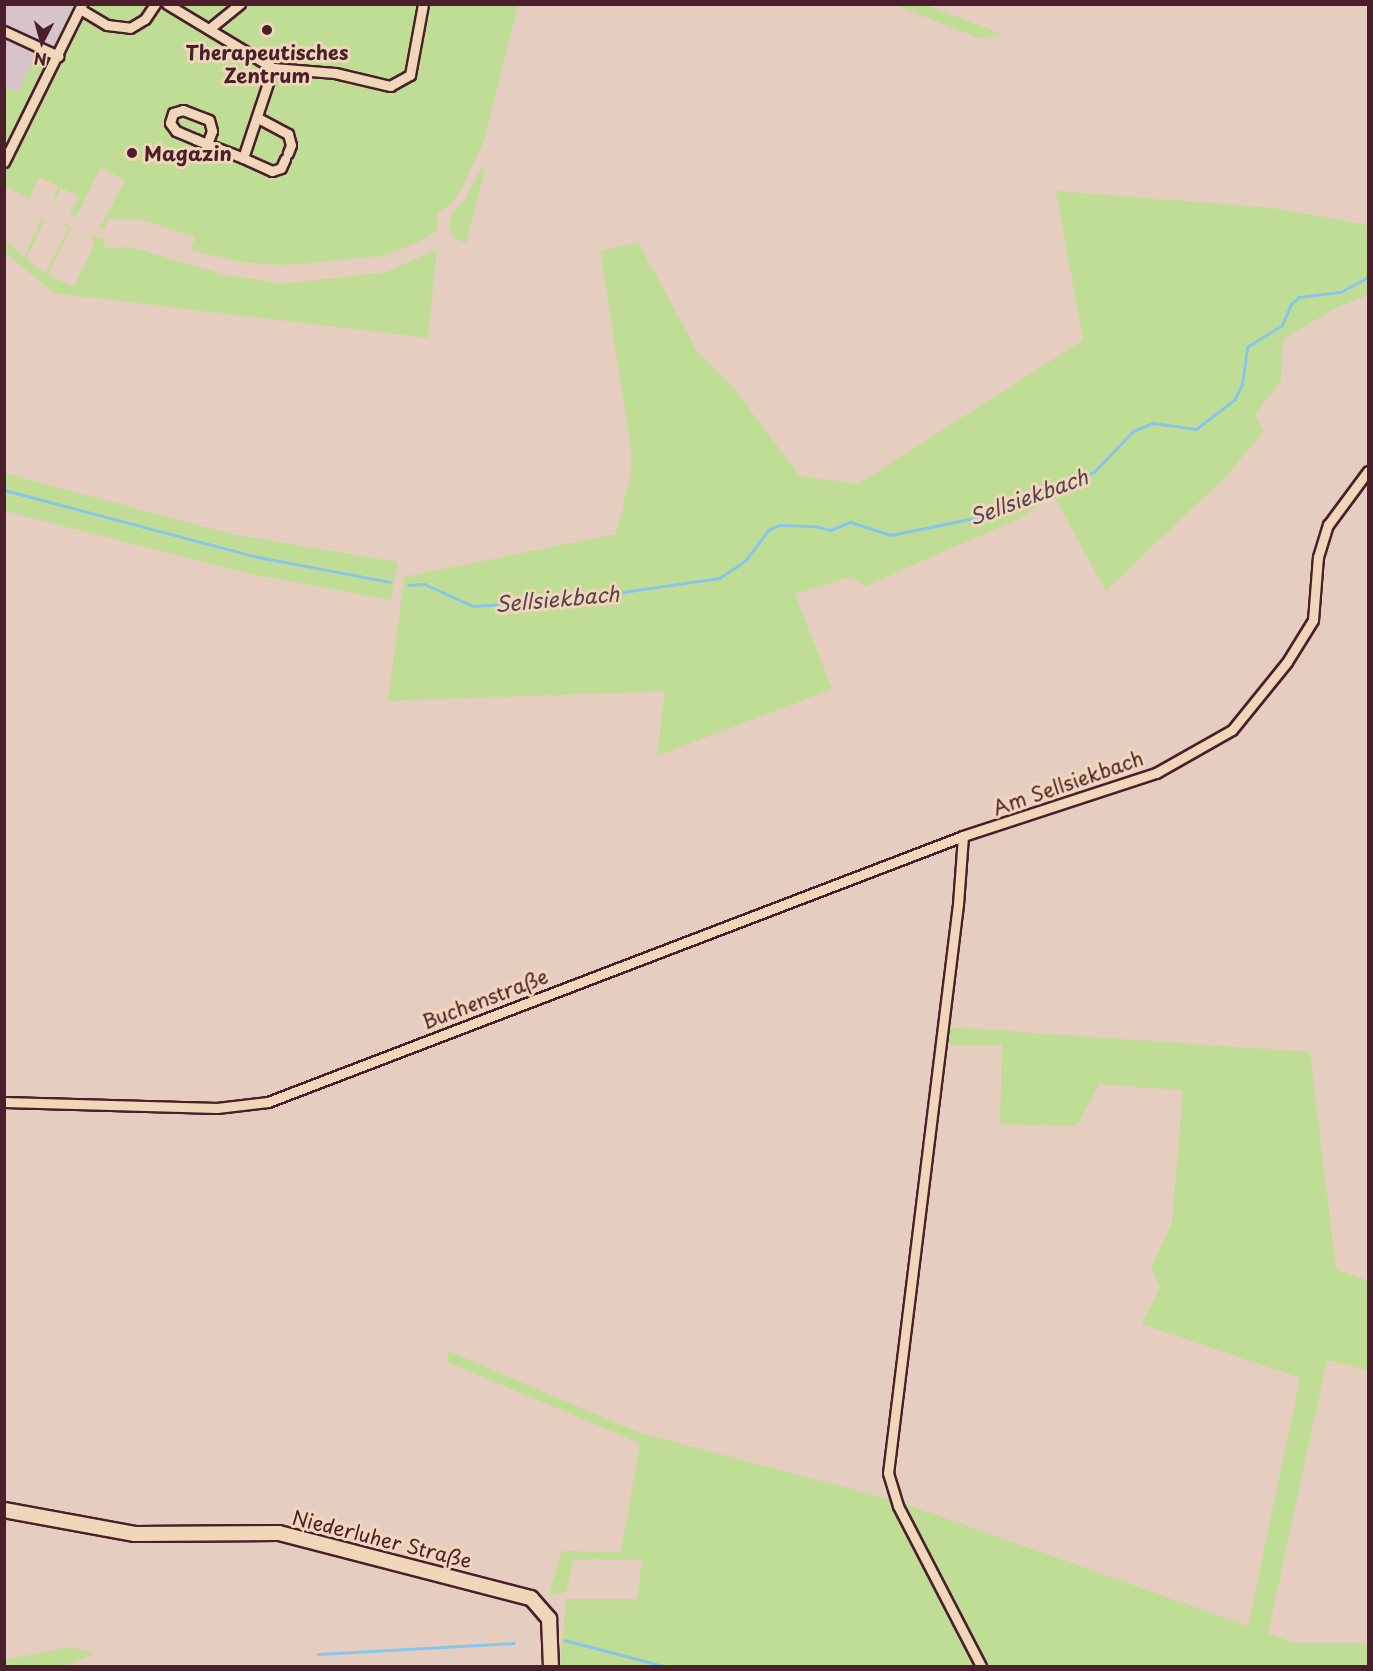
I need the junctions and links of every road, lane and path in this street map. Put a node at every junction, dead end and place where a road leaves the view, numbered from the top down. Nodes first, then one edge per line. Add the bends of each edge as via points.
1 (155, 4) edge
2 (167, 4) edge
3 (240, 4) edge
4 (423, 4) edge
5 (81, 7) edge
6 (209, 29) junction
7 (4, 31) edge
8 (58, 56) junction
9 (273, 68) junction
10 (258, 118) junction
11 (207, 144) junction
12 (243, 158) junction
13 (4, 162) edge
14 (1368, 471) edge
15 (963, 836) junction
16 (4, 1102) edge
17 (4, 1510) edge
18 (551, 1666) edge
19 (981, 1666) edge

1 - 5 street via 145,19 130,28 107,26
2 - 6 street
3 - 6 street
4 - 9 street via 414,63 410,75 398,85 335,73
5 - 8 street
6 - 9 street
7 - 8 street
8 - 13 street
9 - 10 street
10 - 12 street
10 - 12 street via 288,134 291,145 281,168 272,171
11 - 11 street via 212,131 209,120 183,110 173,113 173,129
11 - 12 street
14 - 15 street, Am Sellsiekbach via 1324,533 1308,632 1262,698 1232,730 1134,783
15 - 16 street, Buchenstraße via 259,1104 218,1108
15 - 19 street via 957,916 888,1473 898,1506
17 - 18 street, Niederluher Straße via 135,1534 279,1533 520,1595 538,1603 549,1619

